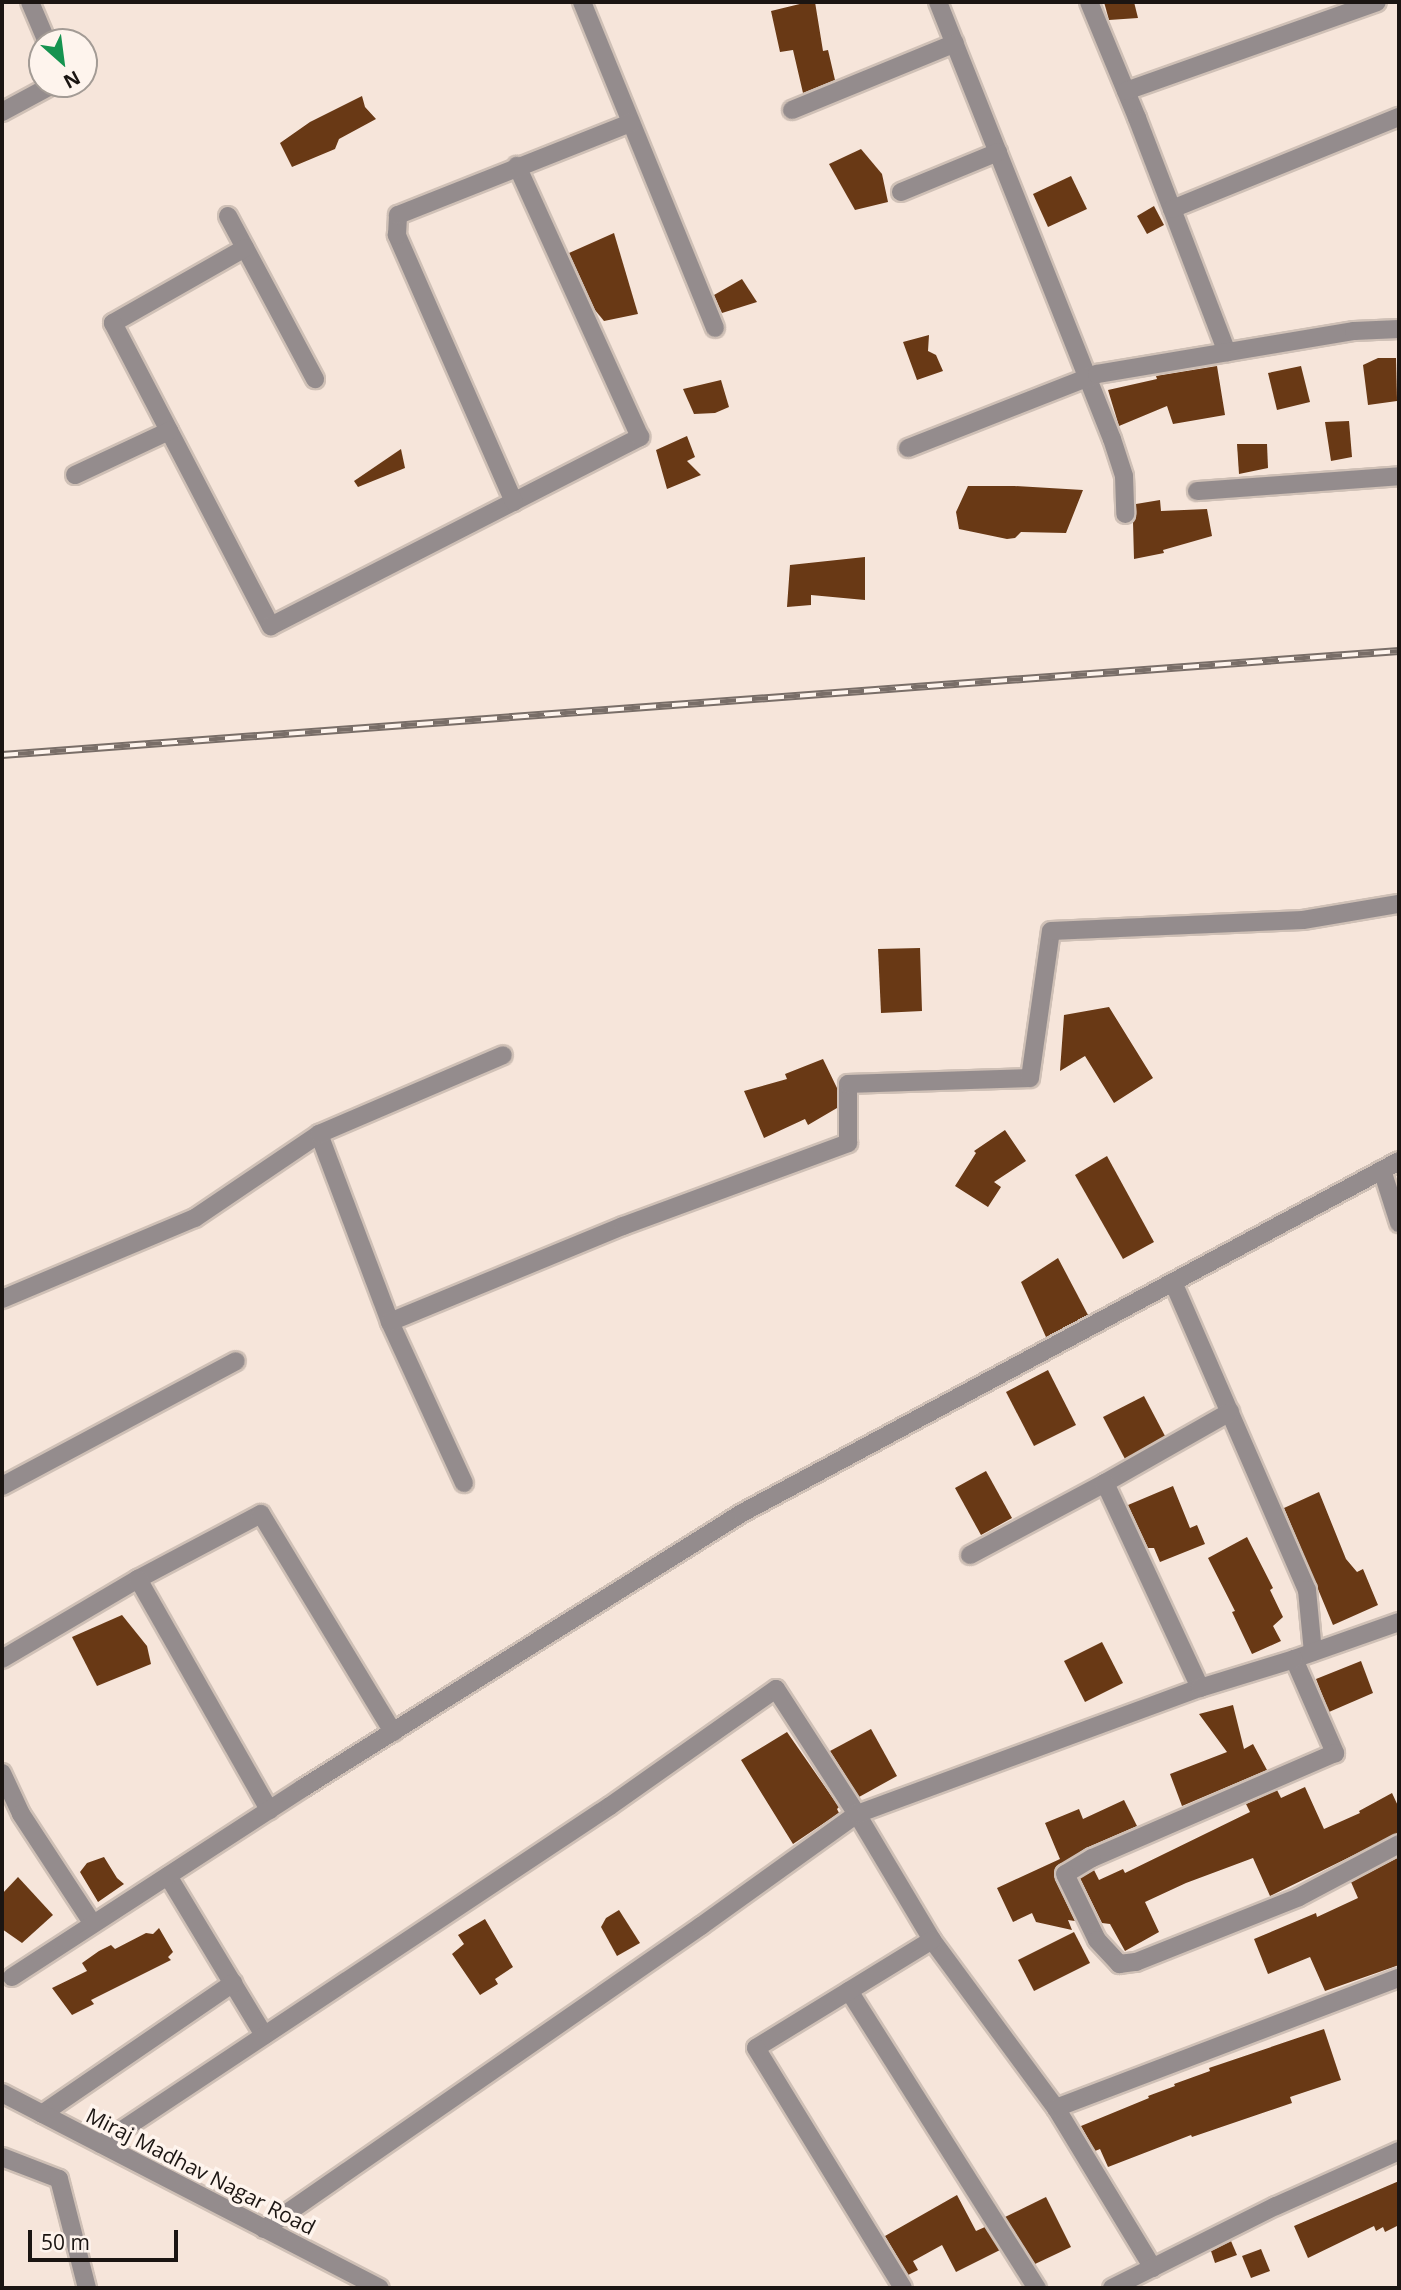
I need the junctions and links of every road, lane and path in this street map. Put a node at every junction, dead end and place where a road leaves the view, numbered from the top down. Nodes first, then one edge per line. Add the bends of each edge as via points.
1 (30, 2) edge
2 (582, 2) edge
3 (938, 2) edge
4 (1088, 2) edge
5 (1377, 2) edge
6 (41, 28) edge
7 (955, 43) junction
8 (1126, 91) junction
9 (29, 98) edge
10 (792, 110) dead end
11 (2, 113) edge
12 (1399, 117) edge
13 (630, 123) junction
14 (998, 152) junction
15 (517, 166) junction
16 (901, 192) dead end
17 (1172, 209) junction
18 (228, 216) dead end
19 (245, 248) junction
20 (715, 328) dead end
21 (1399, 329) edge
22 (1227, 352) junction
23 (1087, 378) junction
24 (315, 379) dead end
25 (169, 431) junction
26 (908, 448) dead end
27 (75, 475) dead end
28 (1399, 476) edge
29 (1197, 491) dead end
30 (514, 502) junction
31 (1125, 514) dead end
32 (1399, 904) edge
33 (503, 1055) dead end
34 (319, 1134) junction
35 (1399, 1161) edge
36 (1382, 1170) junction
37 (1399, 1223) edge
38 (1174, 1282) junction
39 (2, 1299) edge
40 (390, 1322) junction
41 (236, 1361) dead end
42 (1230, 1412) junction
43 (464, 1483) dead end
44 (1105, 1483) junction
45 (2, 1486) edge
46 (970, 1555) dead end
47 (138, 1579) junction
48 (1399, 1622) edge
49 (1313, 1652) junction
50 (2, 1658) edge
51 (1294, 1659) junction
52 (1200, 1688) junction
53 (393, 1732) junction
54 (2, 1773) edge
55 (270, 1810) junction
56 (857, 1814) junction
57 (1399, 1844) edge
58 (168, 1876) junction
59 (93, 1924) junction
60 (932, 1940) junction
61 (12, 1977) dead end
62 (1399, 1978) edge
63 (233, 1983) junction
64 (849, 1991) junction
65 (264, 2035) junction
66 (2, 2093) edge
67 (1056, 2108) junction
68 (42, 2114) junction
69 (100, 2144) junction
70 (1399, 2151) edge
71 (2, 2157) edge
72 (264, 2229) junction
73 (1153, 2268) junction
74 (87, 2288) edge
75 (380, 2288) edge
76 (903, 2288) edge
77 (1037, 2288) edge
78 (1112, 2288) edge

1 - 6 street
2 - 13 street
3 - 7 street
4 - 8 street
5 - 8 street
7 - 10 street
7 - 14 street
8 - 17 street
9 - 11 street
12 - 17 street
13 - 15 street
13 - 20 street
14 - 16 street
14 - 23 street
15 - 30 street via 640,437
15 - 30 street via 398,215 397,235
17 - 22 street
18 - 19 street
19 - 24 street
19 - 25 street via 113,323
21 - 22 street via 1354,331
22 - 23 street
23 - 26 street
23 - 31 street via 1124,476
25 - 27 street
25 - 30 street via 271,626
28 - 29 street
32 - 40 street via 1303,920 1051,931 1030,1078 848,1084 848,1143 623,1226
33 - 34 street
34 - 39 street via 195,1218
34 - 40 street
35 - 36 street
36 - 37 street
36 - 38 street
38 - 42 street
38 - 53 street via 742,1513
40 - 43 street
41 - 45 street
42 - 44 street
42 - 49 street via 1307,1590
44 - 46 street
44 - 52 street
47 - 50 street
47 - 53 street via 261,1514
47 - 55 street
48 - 49 street
49 - 51 street
51 - 52 street
51 - 57 street via 1335,1753 1092,1858 1065,1874 1097,1940 1119,1964 1136,1962 1299,1897
52 - 56 street
53 - 55 street
54 - 59 street via 21,1814
55 - 58 street
56 - 60 street
56 - 65 street via 776,1689 610,1806
56 - 72 street
58 - 59 street
58 - 63 street
59 - 61 street
60 - 64 street
60 - 67 street
62 - 67 street
63 - 65 street
63 - 68 street
64 - 76 street via 756,2048
64 - 77 street
65 - 69 street
66 - 68 street, Miraj Madhav Nagar Road
67 - 73 street
68 - 69 street, Miraj Madhav Nagar Road
69 - 72 street, Miraj Madhav Nagar Road
70 - 73 street
71 - 74 street via 59,2179
72 - 75 street, Miraj Madhav Nagar Road
73 - 78 street

